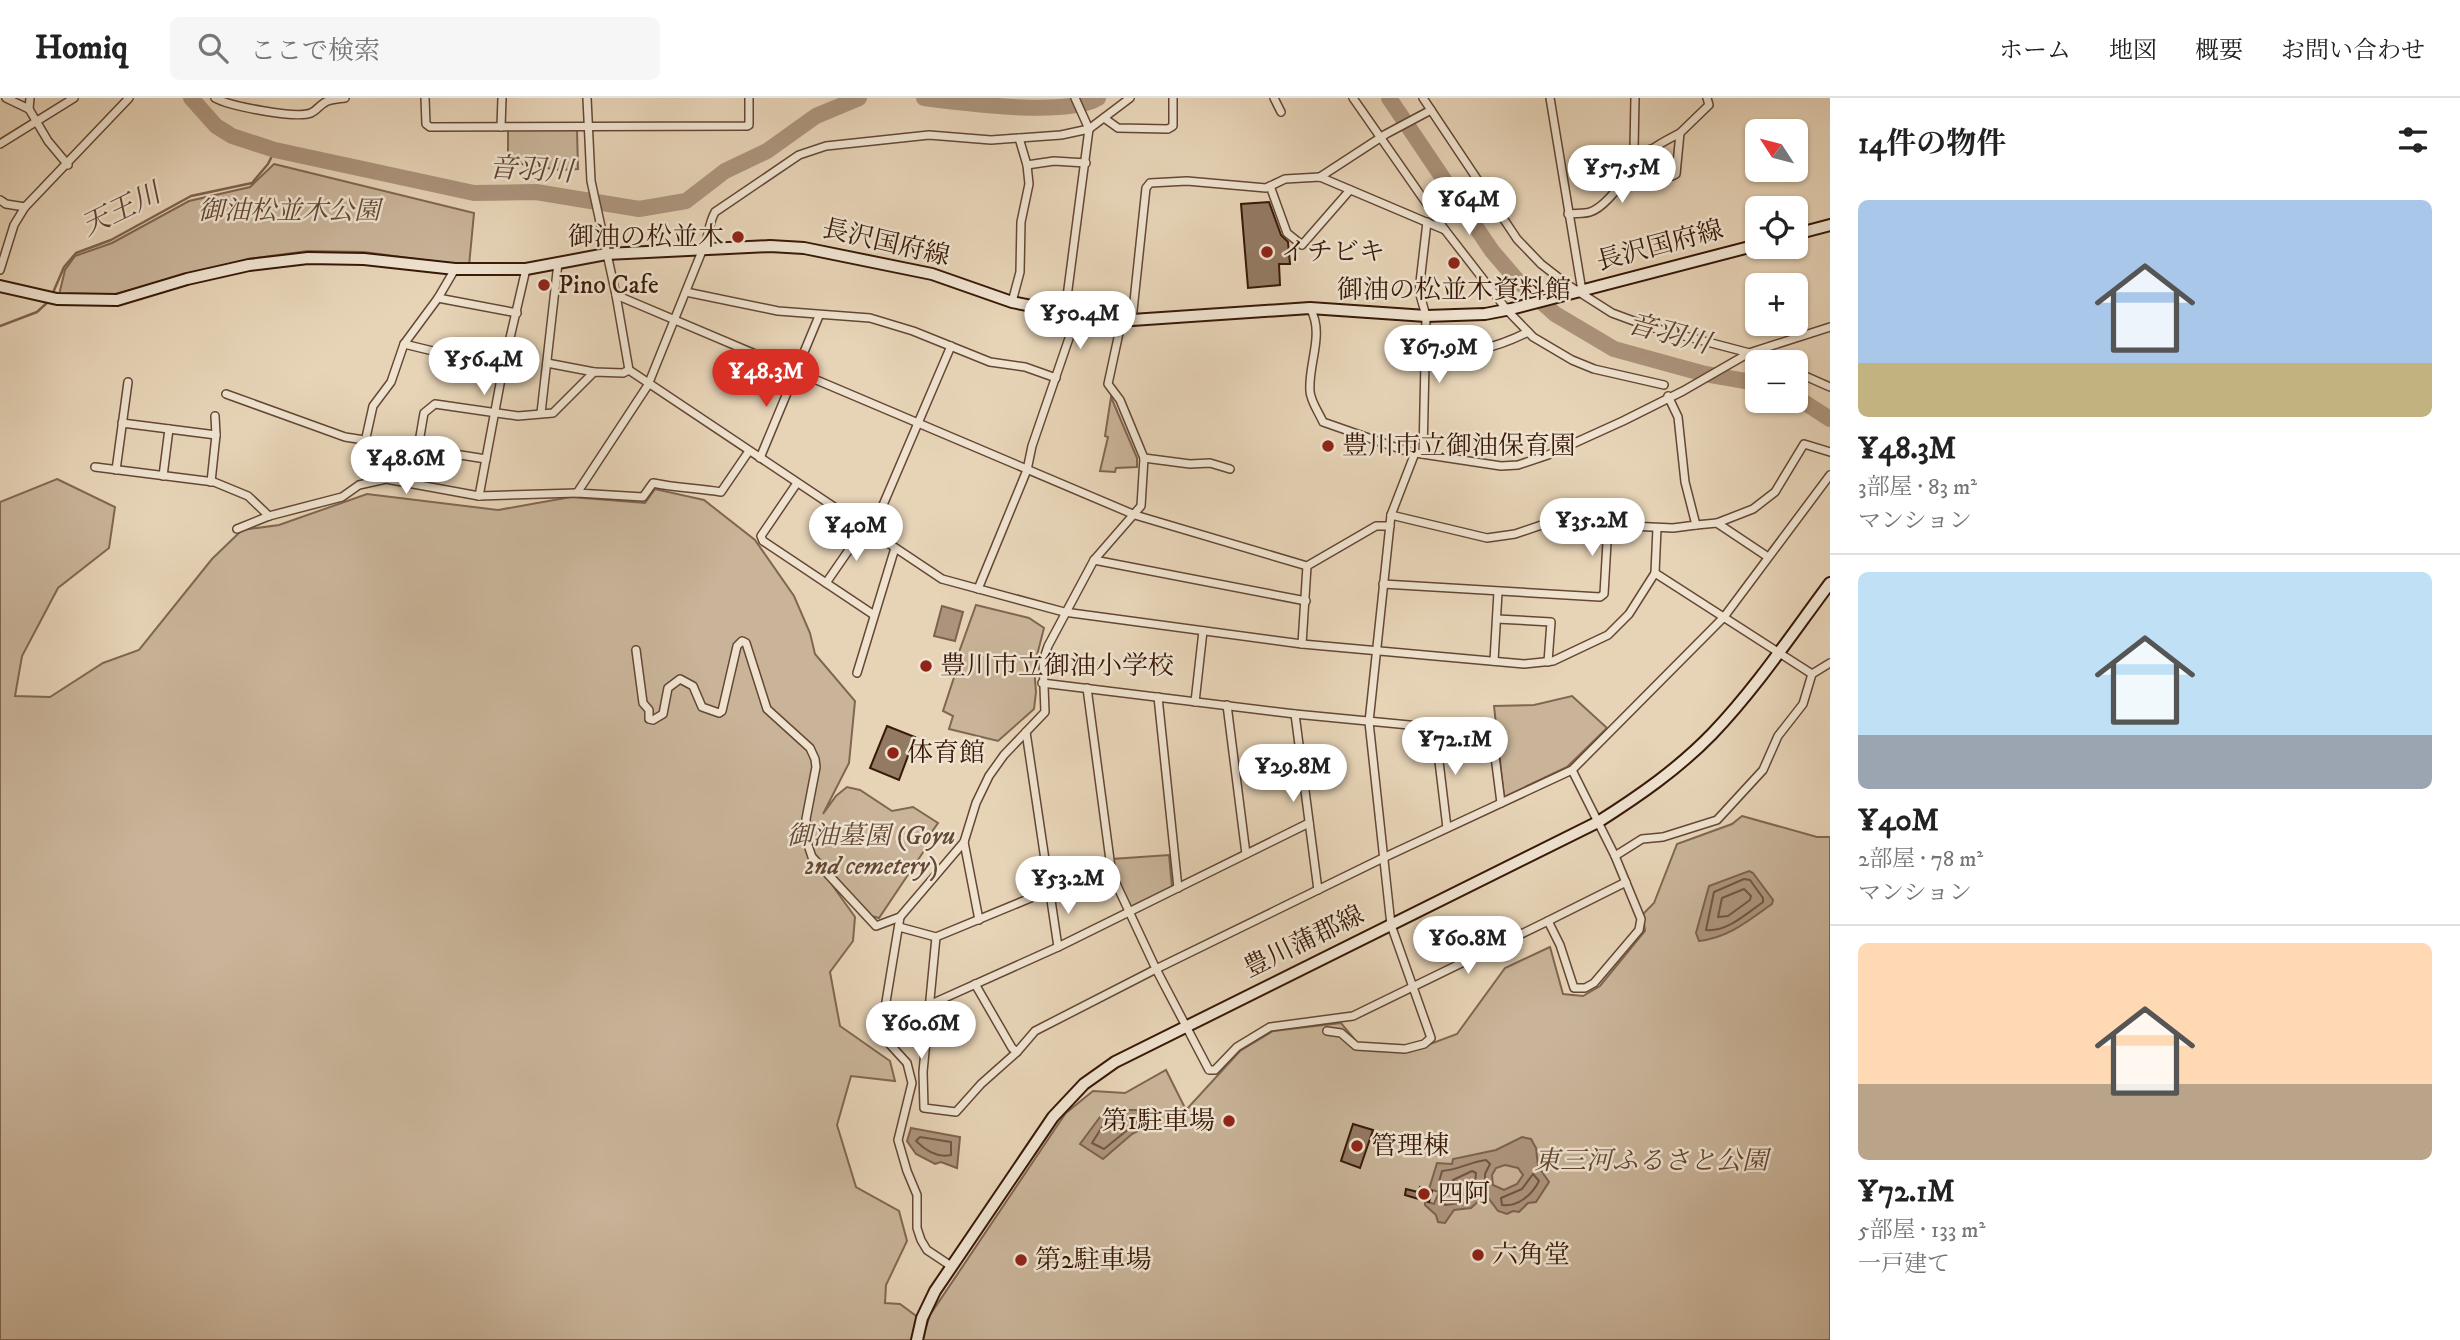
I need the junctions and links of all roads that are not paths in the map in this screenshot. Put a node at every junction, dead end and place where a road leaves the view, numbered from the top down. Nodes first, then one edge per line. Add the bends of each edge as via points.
1 (6, 98) edge
2 (30, 98) edge
3 (74, 98) edge
4 (129, 98) edge
5 (215, 98) edge
6 (345, 98) edge
7 (425, 98) edge
8 (502, 98) edge
9 (587, 98) edge
10 (749, 98) edge
11 (1075, 98) edge
12 (1130, 98) edge
13 (1173, 98) edge
14 (1275, 98) edge
15 (1353, 98) edge
16 (1424, 98) edge
17 (1550, 98) edge
18 (1635, 98) edge
19 (1717, 98) edge
20 (1708, 101) edge
21 (29, 108) junction
22 (1429, 111) junction
23 (1281, 112) dead end
24 (1104, 118) junction
25 (36, 121) junction
26 (588, 126) junction
27 (1088, 126) junction
28 (501, 127) junction
29 (1680, 133) junction
30 (1384, 136) junction
31 (1019, 138) junction
32 (0, 144) edge
33 (1652, 149) junction
34 (1086, 163) junction
35 (68, 164) junction
36 (1027, 165) junction
37 (1633, 168) junction
38 (1320, 177) junction
39 (1269, 186) junction
40 (1350, 190) junction
41 (0, 200) edge
42 (25, 207) junction
43 (1568, 214) junction
44 (1427, 222) junction
45 (1830, 225) edge
46 (1445, 230) junction
47 (1808, 231) edge
48 (1745, 248) edge
49 (702, 251) junction
50 (606, 254) junction
51 (558, 263) junction
52 (454, 269) junction
53 (526, 269) junction
54 (0, 270) edge
55 (0, 286) edge
56 (686, 292) junction
57 (1578, 292) junction
58 (616, 295) junction
59 (438, 298) junction
60 (1012, 302) junction
61 (1310, 308) junction
62 (1509, 310) junction
63 (1065, 312) junction
64 (517, 313) junction
65 (1077, 314) junction
66 (819, 316) junction
67 (1426, 316) junction
68 (676, 319) junction
69 (1127, 319) junction
70 (1830, 327) edge
71 (1528, 332) junction
72 (404, 344) junction
73 (951, 346) junction
74 (1761, 350) edge
75 (1425, 354) junction
76 (1745, 355) edge
77 (1745, 356) edge
78 (547, 363) junction
79 (503, 368) junction
80 (629, 370) junction
81 (797, 371) junction
82 (594, 372) junction
83 (1808, 377) edge
84 (1056, 378) junction
85 (128, 382) dead end
86 (648, 385) junction
87 (1664, 385) dead end
88 (1830, 387) edge
89 (226, 394) dead end
90 (1668, 396) junction
91 (495, 413) junction
92 (541, 413) junction
93 (215, 416) dead end
94 (122, 423) junction
95 (919, 424) junction
96 (169, 429) junction
97 (216, 435) junction
98 (365, 442) junction
99 (417, 448) junction
100 (748, 451) junction
101 (1830, 452) edge
102 (1419, 454) junction
103 (486, 458) junction
104 (760, 458) junction
105 (1144, 458) junction
106 (96, 467) dead end
107 (1230, 469) dead end
108 (116, 470) junction
109 (1027, 470) junction
110 (1830, 475) edge
111 (163, 476) junction
112 (211, 482) junction
113 (412, 483) junction
114 (797, 483) junction
115 (577, 493) junction
116 (479, 496) junction
117 (1135, 515) junction
118 (1391, 515) junction
119 (270, 516) junction
120 (1717, 523) junction
121 (1608, 525) junction
122 (1696, 525) junction
123 (1390, 526) junction
124 (864, 527) junction
125 (1657, 527) junction
126 (237, 529) dead end
127 (871, 533) junction
128 (895, 548) junction
129 (1768, 557) junction
130 (1094, 560) junction
131 (1307, 566) junction
132 (1655, 573) junction
133 (826, 583) junction
134 (1830, 583) edge
135 (1383, 584) junction
136 (978, 589) junction
137 (1498, 592) junction
138 (1306, 601) junction
139 (1064, 612) junction
140 (874, 615) junction
141 (1724, 617) junction
142 (1497, 619) junction
143 (1203, 631) junction
144 (1302, 644) junction
145 (636, 650) dead end
146 (1375, 652) junction
147 (1778, 652) junction
148 (1494, 662) junction
149 (1548, 662) junction
150 (1830, 663) edge
151 (857, 673) dead end
152 (1812, 674) junction
153 (1042, 683) junction
154 (1087, 688) junction
155 (1158, 698) junction
156 (1195, 702) junction
157 (1227, 705) junction
158 (1295, 714) junction
159 (1369, 722) junction
160 (1435, 728) junction
161 (1027, 732) junction
162 (1572, 770) junction
163 (1501, 803) junction
164 (1598, 822) junction
165 (1309, 823) junction
166 (1447, 828) junction
167 (964, 842) junction
168 (1246, 854) junction
169 (1615, 856) junction
170 (1383, 858) junction
171 (1626, 882) junction
172 (1178, 888) junction
173 (1050, 890) junction
174 (1318, 890) junction
175 (1129, 912) junction
176 (900, 917) junction
177 (979, 920) junction
178 (1548, 921) junction
179 (1391, 925) junction
180 (899, 927) junction
181 (936, 937) junction
182 (1058, 947) junction
183 (1156, 969) junction
184 (975, 984) junction
185 (1413, 988) junction
186 (929, 1005) junction
187 (1185, 1026) junction
188 (1328, 1031) dead end
189 (1017, 1052) junction
190 (951, 1266) junction
191 (917, 1340) edge

1 - 21 street
2 - 21 street
3 - 25 street
4 - 35 street
5 - 6 street via 293,117
7 - 28 street via 430,127
8 - 28 street
9 - 26 street
10 - 26 street via 747,126
11 - 27 street
12 - 24 street
13 - 24 street via 1173,126 1168,129 1118,128
14 - 23 street
15 - 30 street
16 - 22 street
17 - 43 street
18 - 33 street via 1634,149
19 - 20 street
20 - 29 street
21 - 25 street
22 - 30 street
22 - 57 street via 1517,239
24 - 27 street
25 - 32 street
25 - 35 street
26 - 28 street
26 - 50 street via 591,181
27 - 31 street via 1061,135
27 - 34 street
29 - 33 street
29 - 37 street via 1676,174
30 - 38 street
30 - 46 street
31 - 36 street
31 - 49 street via 929,135 826,146 799,155 715,212
33 - 37 street
34 - 36 street
34 - 63 street
35 - 42 street
36 - 60 street via 1020,272
37 - 43 street via 1598,208
38 - 39 street via 1285,179
38 - 40 street
39 - 40 street via 1287,233 1302,245
39 - 69 street via 1150,183
40 - 44 street
41 - 42 street
42 - 54 street via 14,225
43 - 57 street
44 - 46 street
44 - 67 street via 1419,291
45 - 47 main road
46 - 62 street
48 - 57 main road, 長沢国府線
49 - 50 main road, 長沢国府線
49 - 56 street
49 - 60 main road, 長沢国府線 via 804,248 932,274
50 - 51 main road, 長沢国府線
50 - 58 street
51 - 53 main road, 長沢国府線
51 - 78 street
52 - 53 main road, 長沢国府線
52 - 55 main road, 長沢国府線 via 308,258 249,265 117,300 52,298
52 - 59 street
53 - 64 street
56 - 66 street
56 - 68 street
57 - 62 main road, 長沢国府線
57 - 76 street via 1612,313
58 - 68 street
58 - 80 street
59 - 64 street
59 - 72 street
60 - 63 main road, 長沢国府線
61 - 67 main road, 長沢国府線
61 - 69 main road, 長沢国府線
61 - 102 street via 1316,318 1309,392 1323,422
62 - 67 main road, 長沢国府線
62 - 71 street
63 - 65 main road, 長沢国府線
64 - 79 street
65 - 69 main road, 長沢国府線
65 - 84 street
66 - 73 street via 870,318
66 - 81 street
67 - 75 street
68 - 81 street
68 - 86 street
69 - 105 street via 1108,384 1120,400
70 - 74 street
71 - 75 street via 1492,349
71 - 87 street via 1594,369
72 - 79 street
72 - 98 street via 391,382 373,406
73 - 84 street via 990,362
73 - 95 street
75 - 102 street
77 - 90 street
78 - 82 street
78 - 92 street
79 - 91 street
80 - 82 street
80 - 86 street
81 - 95 street
81 - 104 street
82 - 92 street via 553,413
83 - 88 street
84 - 109 street
85 - 94 street
86 - 100 street
86 - 115 street
89 - 98 street
90 - 102 street via 1623,421 1518,466
90 - 122 street via 1678,416 1685,482
91 - 92 street
91 - 99 street via 435,404 424,413
91 - 103 street
93 - 97 street
94 - 96 street
94 - 108 street
95 - 109 street
95 - 127 street
96 - 97 street
96 - 111 street
97 - 112 street
98 - 99 street
99 - 103 street
99 - 113 street
100 - 104 street
100 - 115 street via 721,492 653,483 643,497
101 - 120 street via 1804,444 1775,492 1753,509
102 - 118 street
103 - 116 street
104 - 114 street
105 - 107 street
105 - 117 street via 1140,506
106 - 108 street
108 - 111 street
109 - 117 street
109 - 136 street
110 - 129 street
111 - 112 street
112 - 119 street via 248,496
113 - 116 street
113 - 119 street via 386,479 359,485 342,496
114 - 124 street
114 - 133 street via 761,536
115 - 116 street
117 - 130 street
117 - 131 street
118 - 121 street via 1488,538 1559,519
118 - 123 street
119 - 126 street
120 - 122 street
120 - 129 street
121 - 125 street
121 - 137 street via 1604,594 1600,597
122 - 125 street
123 - 131 street via 1376,526
123 - 135 street
124 - 127 street
124 - 133 street
125 - 132 street
127 - 128 street
128 - 136 street via 942,579
128 - 140 street
129 - 141 street
130 - 138 street
130 - 139 street
131 - 138 street
132 - 141 street
132 - 149 street via 1629,614 1608,635
133 - 140 street
134 - 147 main road, 豊川蒲郡線
135 - 137 street
135 - 146 street
136 - 139 street
137 - 142 street
138 - 144 street
139 - 143 street
139 - 153 street via 1043,661
140 - 151 street
141 - 147 street
141 - 162 street
142 - 148 street
142 - 149 street via 1551,622
143 - 144 street
143 - 156 street
144 - 146 street
145 - 176 street via 643,703 653,720 663,714 668,688 680,679 693,686 702,707 719,713 737,646 746,643 767,709 810,748 815,759 806,826 812,857 876,926
146 - 148 street
146 - 159 street
147 - 152 street
147 - 164 main road, 豊川蒲郡線 via 1711,735 1642,795
148 - 149 street
150 - 152 street
152 - 169 street via 1803,704 1778,736 1763,770 1717,820 1642,839
153 - 154 street
153 - 161 street via 1045,712
154 - 155 street
154 - 175 street via 1111,875
155 - 156 street
155 - 172 street
156 - 157 street
157 - 158 street
157 - 168 street
158 - 159 street
158 - 165 street
159 - 160 street
159 - 170 street
160 - 163 street via 1492,733
160 - 166 street
161 - 167 street via 989,776
161 - 173 street
162 - 163 street
162 - 164 street
163 - 166 street
164 - 169 street
164 - 179 main road, 豊川蒲郡線
165 - 168 street
165 - 174 street
166 - 170 street
167 - 176 street
167 - 177 street
168 - 172 street
169 - 171 street
170 - 174 street
170 - 179 street
171 - 178 street
171 - 178 street via 1640,919 1639,930 1585,988 1574,988
172 - 175 street
173 - 177 street
173 - 182 street
174 - 183 street
175 - 182 street
175 - 183 street
176 - 180 street
177 - 181 street
178 - 185 street
179 - 185 street
179 - 187 main road, 豊川蒲郡線
180 - 181 street
180 - 190 street via 883,1020 885,1039 907,1063 912,1083 898,1140 917,1195 920,1240
181 - 186 street
182 - 184 street
183 - 187 street
183 - 189 street via 1035,1031
184 - 186 street
184 - 189 street
185 - 187 street via 1353,1016 1270,1027 1237,1047 1215,1070 1209,1070
185 - 188 street via 1431,1038 1424,1044 1405,1049 1356,1046 1341,1033
186 - 189 street via 924,1108 956,1112
187 - 190 main road, 豊川蒲郡線 via 1100,1071 1065,1102
190 - 191 main road, 豊川蒲郡線 via 929,1302

